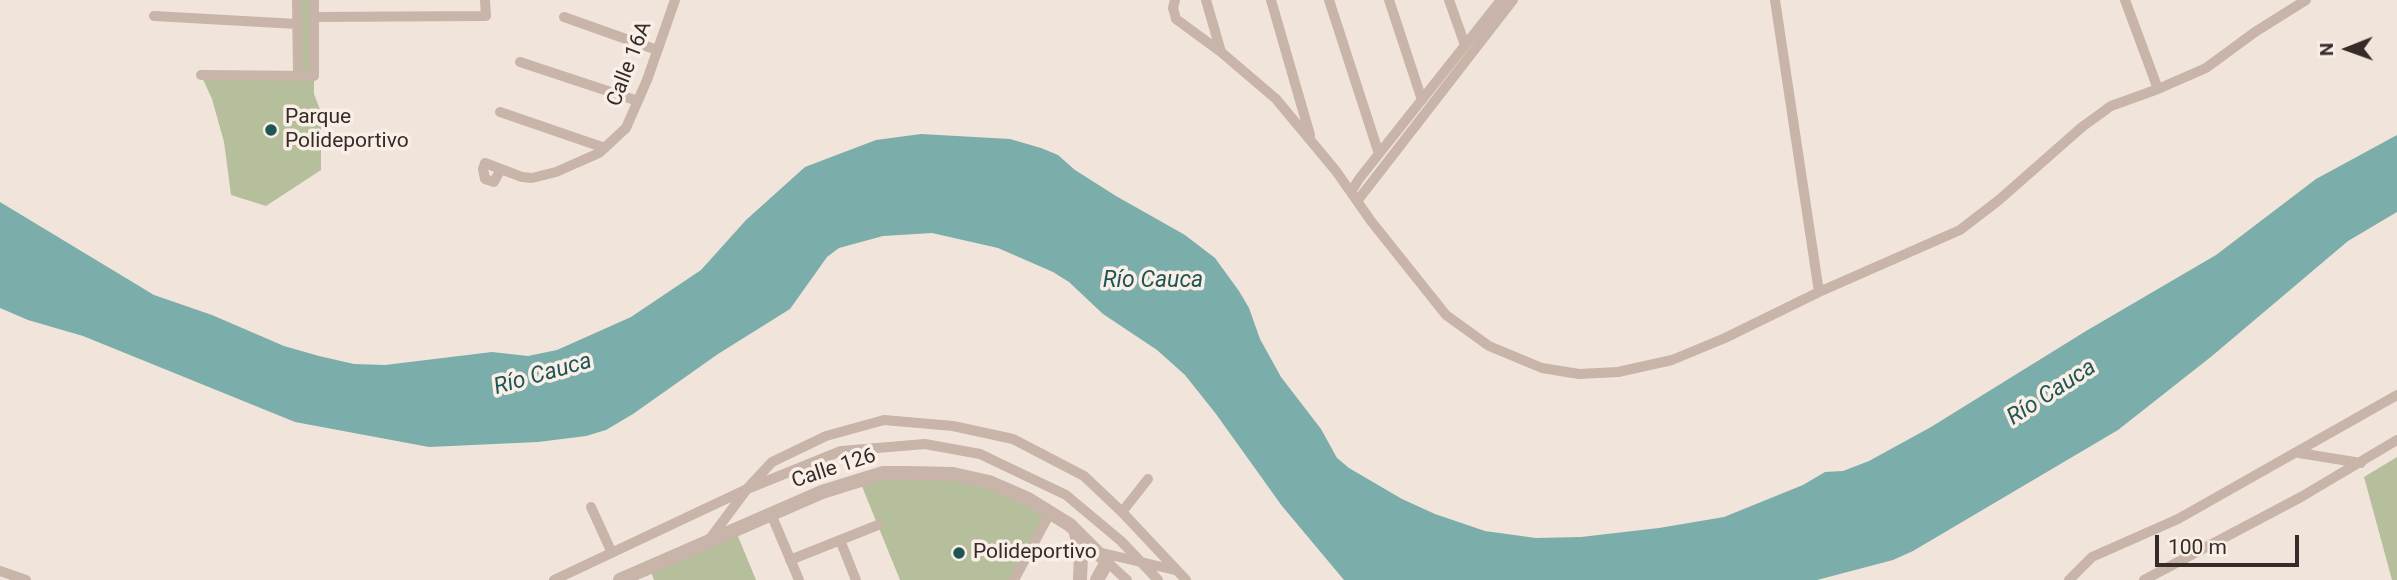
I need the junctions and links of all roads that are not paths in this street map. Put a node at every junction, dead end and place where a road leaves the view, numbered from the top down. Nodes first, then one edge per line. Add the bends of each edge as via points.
1 (297, 0) edge
2 (313, 0) edge
3 (485, 0) edge
4 (674, 0) edge
5 (1175, 0) edge
6 (1206, 0) edge
7 (1271, 0) edge
8 (1329, 0) edge
9 (1389, 0) edge
10 (1448, 0) edge
11 (1501, 0) edge
12 (1513, 0) edge
13 (1775, 0) edge
14 (2125, 0) edge
15 (2306, 0) edge
16 (155, 16) dead end
17 (314, 17) junction
18 (564, 17) dead end
19 (297, 24) junction
20 (1465, 45) junction
21 (657, 50) junction
22 (1221, 52) junction
23 (520, 62) dead end
24 (201, 75) dead end
25 (298, 76) junction
26 (2158, 89) junction
27 (1422, 100) junction
28 (638, 101) junction
29 (500, 112) dead end
30 (1312, 141) junction
31 (605, 148) junction
32 (1379, 153) junction
33 (502, 169) dead end
34 (1355, 196) junction
35 (1819, 292) junction
36 (2397, 396) edge
37 (2397, 440) edge
38 (2299, 453) junction
39 (772, 462) junction
40 (2361, 463) junction
41 (801, 467) junction
42 (1148, 479) dead end
43 (747, 489) junction
44 (591, 507) dead end
45 (1122, 512) junction
46 (1050, 513) junction
47 (771, 514) junction
48 (878, 526) dead end
49 (1076, 531) junction
50 (709, 540) junction
51 (840, 540) junction
52 (1096, 552) junction
53 (612, 553) junction
54 (790, 560) junction
55 (1138, 561) junction
56 (1107, 562) junction
57 (1176, 570) junction
58 (0, 571) edge
59 (26, 580) edge
60 (554, 580) edge
61 (620, 580) edge
62 (799, 580) edge
63 (856, 580) edge
64 (1014, 580) edge
65 (1080, 580) edge
66 (1097, 580) edge
67 (1127, 580) edge
68 (1158, 580) edge
69 (1186, 580) edge
70 (2069, 580) edge
71 (2144, 580) edge

1 - 19 street
2 - 17 street
3 - 17 street via 486,16
4 - 21 street, Calle 16A
5 - 22 street via 1175,19
6 - 22 street
7 - 30 street
8 - 32 street
9 - 27 street
10 - 20 street
11 - 20 street
12 - 34 street
13 - 35 street
14 - 26 street
15 - 26 street via 2206,68
16 - 19 street
17 - 25 street via 314,76
18 - 21 street
19 - 25 street
20 - 27 street
21 - 28 street, Calle 16A
22 - 30 street via 1276,99
23 - 28 street
24 - 25 street
26 - 35 street via 2111,106 1960,230
27 - 32 street
28 - 31 street, Calle 16A via 626,128
29 - 31 street
30 - 34 street
31 - 33 street, Calle 16A via 556,173 532,178
32 - 34 street
34 - 35 street via 1447,315 1489,346 1542,368 1605,373 1672,360
36 - 38 street
37 - 40 street
38 - 40 street
38 - 70 street via 2178,519 2092,557
39 - 41 street
39 - 43 street
39 - 45 street via 825,436 884,420 953,426 1013,439 1084,476
40 - 71 street
41 - 43 street
41 - 55 street via 841,451 925,444 980,454 1066,495
42 - 45 street
43 - 50 street
43 - 53 street
44 - 53 street
45 - 57 street
46 - 47 street, Calle 126 via 989,482 953,474 883,473
46 - 49 street, Calle 126
46 - 64 street
47 - 50 street, Calle 126
47 - 54 street
48 - 51 street
49 - 52 street, Calle 126
49 - 65 street
50 - 61 street, Calle 126
51 - 54 street
51 - 63 street
52 - 55 street
52 - 56 street, Calle 126
52 - 65 street
53 - 60 street
54 - 62 street
55 - 57 street
55 - 68 street
56 - 66 street
56 - 67 street, Calle 126
57 - 69 street
58 - 59 street

